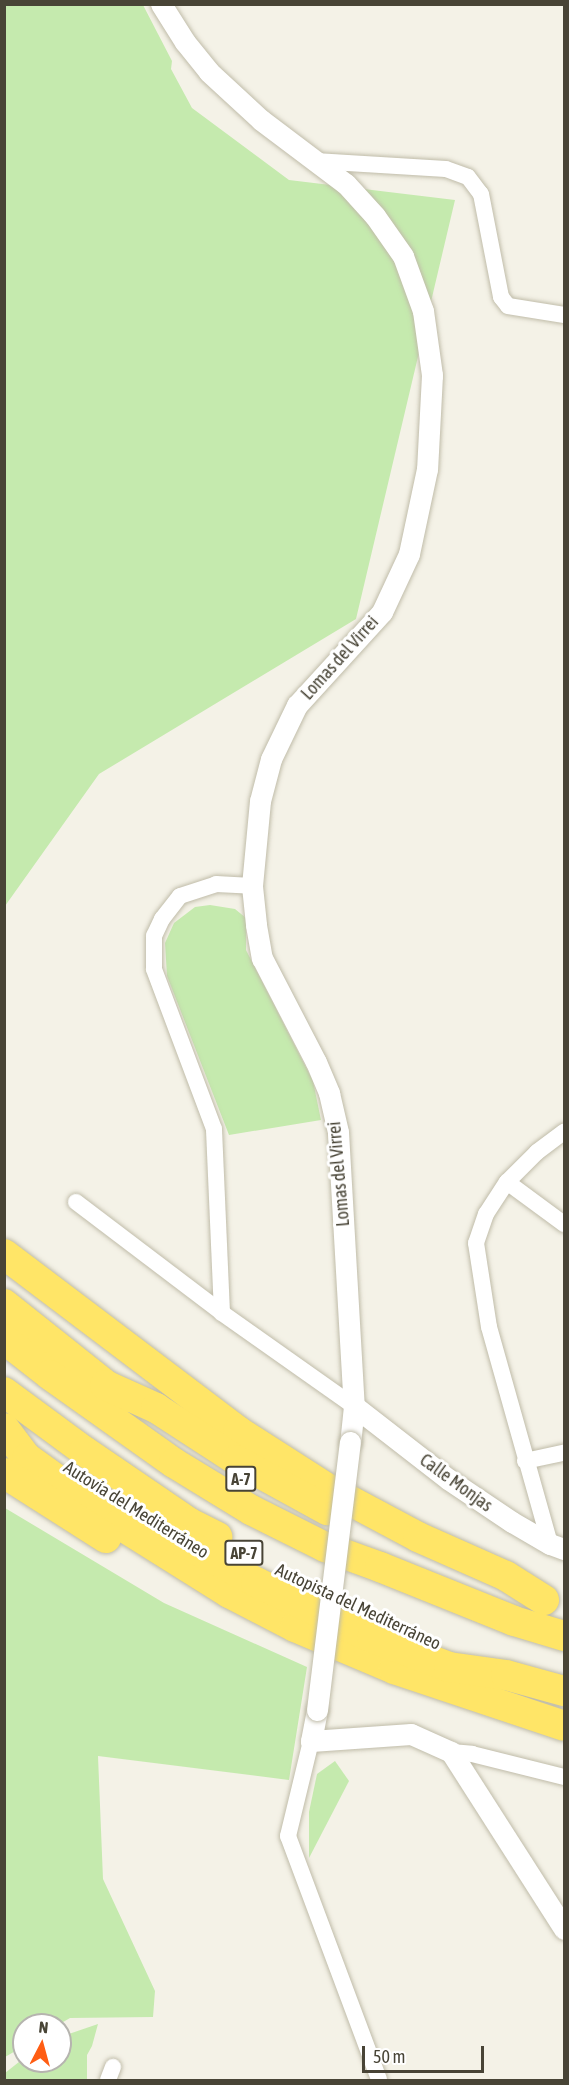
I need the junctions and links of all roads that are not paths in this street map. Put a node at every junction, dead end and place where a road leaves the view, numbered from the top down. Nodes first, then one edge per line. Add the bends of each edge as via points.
1 (161, 4) edge
2 (314, 161) junction
3 (564, 315) edge
4 (252, 886) junction
5 (564, 1132) edge
6 (507, 1182) junction
7 (76, 1202) dead end
8 (564, 1224) edge
9 (4, 1254) edge
10 (4, 1304) edge
11 (222, 1313) junction
12 (4, 1339) edge
13 (105, 1386) junction
14 (4, 1392) edge
15 (354, 1406) junction
16 (4, 1426) edge
17 (564, 1453) edge
18 (525, 1461) junction
19 (4, 1473) edge
20 (557, 1547) edge
21 (380, 1567) junction
22 (554, 1603) edge
23 (295, 1627) junction
24 (564, 1636) edge
25 (506, 1675) junction
26 (564, 1691) edge
27 (564, 1726) edge
28 (311, 1741) junction
29 (451, 1752) junction
30 (564, 1777) edge
31 (564, 1929) edge
32 (379, 2080) edge

1 - 2 street, Lomas del Virrei via 209,72
2 - 3 street via 446,170 468,177 481,194 501,297 508,306
2 - 4 street, Lomas del Virrei via 346,184 403,256 423,311 432,375 427,469 409,554 382,612 297,705 271,759 260,801
4 - 11 street via 216,884 180,896 154,936 154,969 214,1129
4 - 15 street, Lomas del Virrei via 262,958 316,1062 329,1093 338,1132
5 - 6 street
6 - 8 street
6 - 18 street via 486,1214 476,1243 489,1326
7 - 11 street
9 - 22 highway via 238,1431 330,1490
10 - 13 highway, A-7
11 - 15 street
12 - 21 highway, AP-7 via 174,1463 251,1510 325,1548
13 - 21 highway, A-7 via 179,1439 327,1529
13 - 22 highway via 156,1408 236,1460 327,1510 413,1549
14 - 25 highway, Autopista del Mediterráneo / AP-7 via 188,1522 374,1618
15 - 20 street, Calle Monjas via 448,1479
15 - 28 street, Lomas del Virrei, bridge
16 - 23 highway via 27,1458 119,1524 229,1593
16 - 25 highway, Autovía del Mediterráneo via 110,1498 256,1582 372,1638 449,1667
17 - 18 street
18 - 20 street
19 - 23 highway via 115,1544 180,1579 259,1619
21 - 24 highway via 514,1621
23 - 27 highway via 394,1669
25 - 26 highway
28 - 29 street via 411,1734
28 - 32 street via 288,1836
29 - 30 street
29 - 31 street

